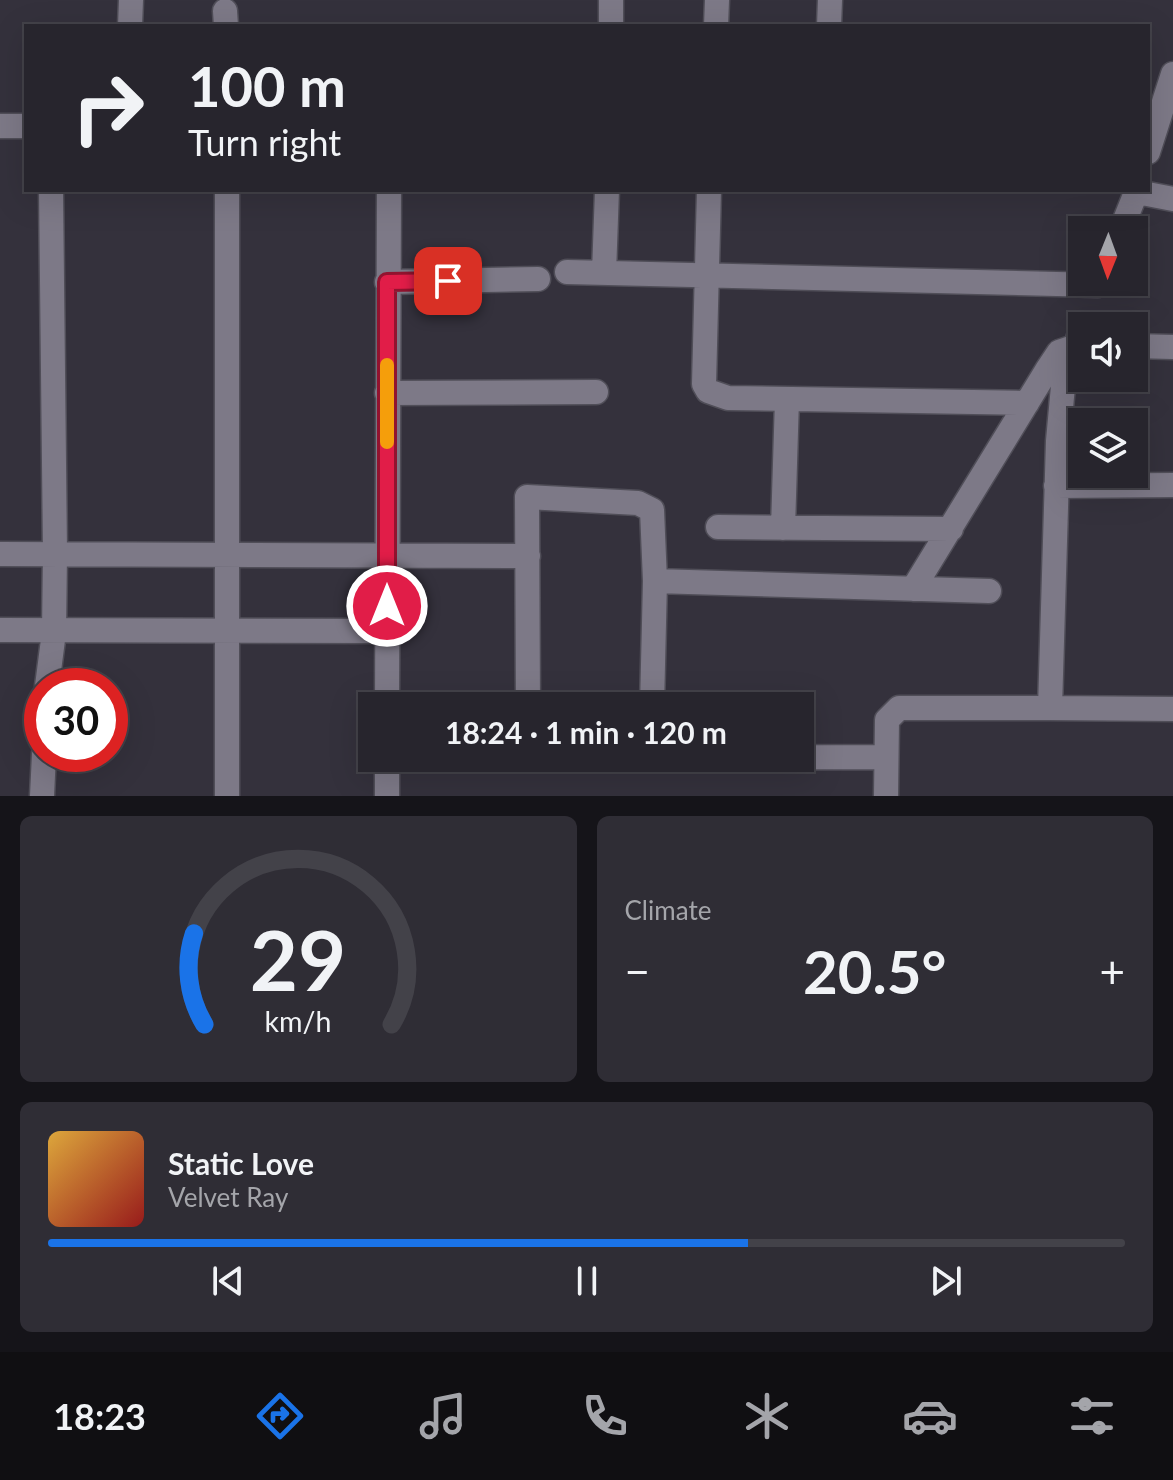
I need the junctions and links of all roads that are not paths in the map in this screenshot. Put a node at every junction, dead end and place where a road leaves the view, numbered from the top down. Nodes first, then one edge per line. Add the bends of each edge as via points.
1 (131, 0) edge
2 (611, 0) edge
3 (717, 0) edge
4 (830, 0) edge
5 (130, 24) edge
6 (611, 24) edge
7 (716, 24) edge
8 (829, 24) edge
9 (1173, 74) edge
10 (0, 126) edge
11 (24, 126) edge
12 (1150, 146) edge
13 (51, 192) edge
14 (227, 192) edge
15 (389, 192) edge
16 (607, 192) edge
17 (709, 192) edge
18 (1137, 192) edge
19 (1142, 192) edge
20 (1173, 199) edge
21 (1127, 216) edge
22 (567, 272) dead end
23 (604, 273) junction
24 (705, 275) junction
25 (538, 279) dead end
26 (387, 282) junction
27 (1068, 282) edge
28 (1068, 345) edge
29 (1148, 346) edge
30 (1173, 347) edge
31 (1068, 371) edge
32 (596, 392) dead end
33 (387, 393) junction
34 (787, 399) junction
35 (1027, 403) junction
36 (1173, 485) edge
37 (1056, 486) junction
38 (718, 527) dead end
39 (783, 528) junction
40 (951, 529) junction
41 (55, 553) junction
42 (230, 553) junction
43 (0, 554) edge
44 (387, 556) junction
45 (528, 556) junction
46 (655, 581) junction
47 (913, 589) junction
48 (989, 591) dead end
49 (0, 630) edge
50 (226, 631) junction
51 (387, 631) junction
52 (54, 632) junction
53 (49, 668) edge
54 (387, 692) edge
55 (528, 692) edge
56 (652, 692) edge
57 (1050, 708) junction
58 (1173, 709) edge
59 (814, 757) edge
60 (885, 757) junction
61 (43, 772) edge
62 (387, 772) edge
63 (42, 796) edge
64 (227, 796) edge
65 (387, 796) edge
66 (886, 796) edge

1 - 5 street
2 - 6 street
3 - 7 street
4 - 8 street
9 - 12 street
10 - 11 street
13 - 41 street
14 - 42 street
15 - 26 street
16 - 23 street
17 - 24 street
18 - 21 street
19 - 20 street
22 - 23 street
23 - 24 street
24 - 27 street
24 - 34 street via 708,391 728,398
25 - 26 street
26 - 33 street
28 - 35 street
29 - 30 street
31 - 37 street
32 - 33 street
33 - 44 street
34 - 35 street
34 - 39 street
35 - 40 street
36 - 37 street
37 - 57 street
38 - 39 street
39 - 40 street
40 - 47 street
41 - 42 street
41 - 43 street
41 - 52 street
42 - 44 street
42 - 50 street
44 - 45 street
44 - 51 street
45 - 46 street via 527,497 638,503 652,510 655,519
45 - 55 street
46 - 47 street
46 - 56 street
47 - 48 street
49 - 52 street
50 - 51 street
50 - 52 street
50 - 64 street
51 - 54 street
52 - 53 street
57 - 58 street
57 - 60 street via 899,708 887,720
59 - 60 street
60 - 66 street
61 - 63 street
62 - 65 street

